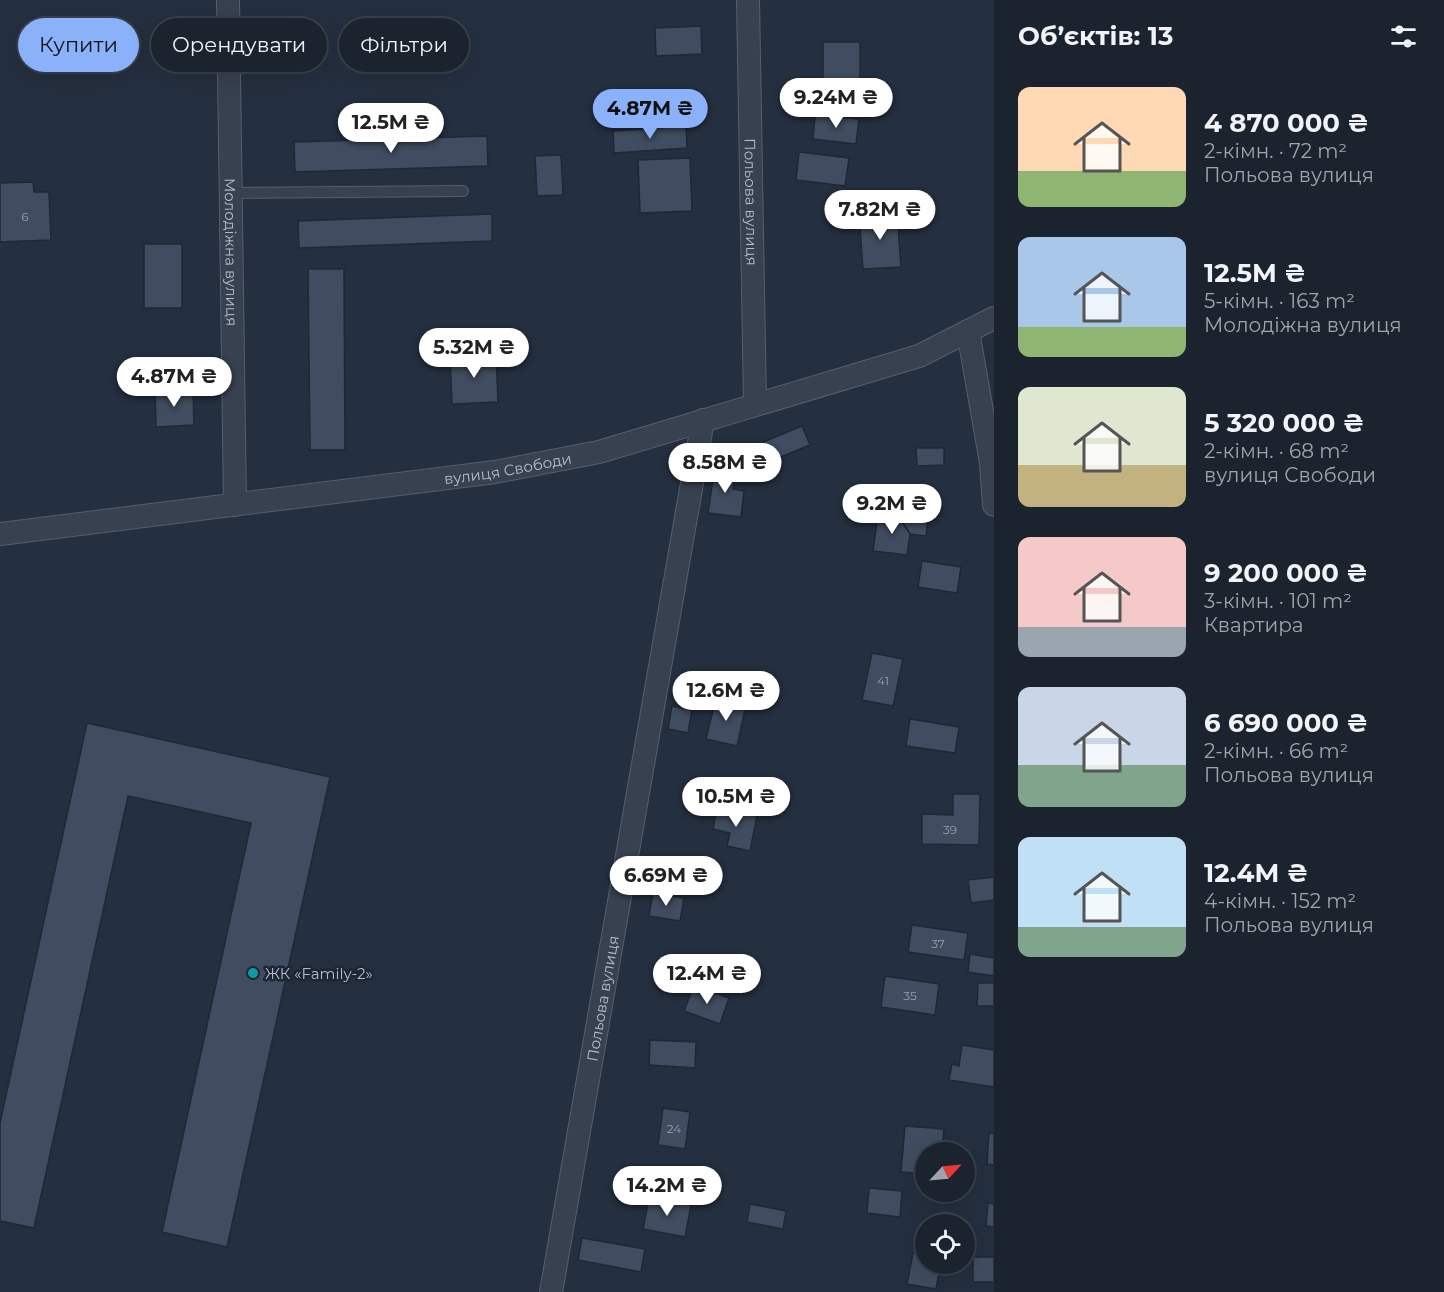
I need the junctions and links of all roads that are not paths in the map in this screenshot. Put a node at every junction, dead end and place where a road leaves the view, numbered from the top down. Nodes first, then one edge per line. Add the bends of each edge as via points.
1 (228, 0) edge
2 (748, 0) edge
3 (463, 191) dead end
4 (231, 193) junction
5 (994, 318) edge
6 (968, 331) junction
7 (755, 404) junction
8 (703, 420) junction
9 (235, 505) junction
10 (994, 505) edge
11 (0, 534) edge
12 (551, 1292) edge

1 - 4 street, Молодіжна вулиця
2 - 7 street, Польова вулиця
3 - 4 lane
4 - 9 street, Молодіжна вулиця
5 - 6 street, вулиця Свободи
6 - 7 street, вулиця Свободи via 919,356
6 - 10 street via 991,463
7 - 8 street, вулиця Свободи
8 - 9 street, вулиця Свободи via 599,452 495,472
8 - 12 street, Польова вулиця
9 - 11 street, вулиця Свободи

